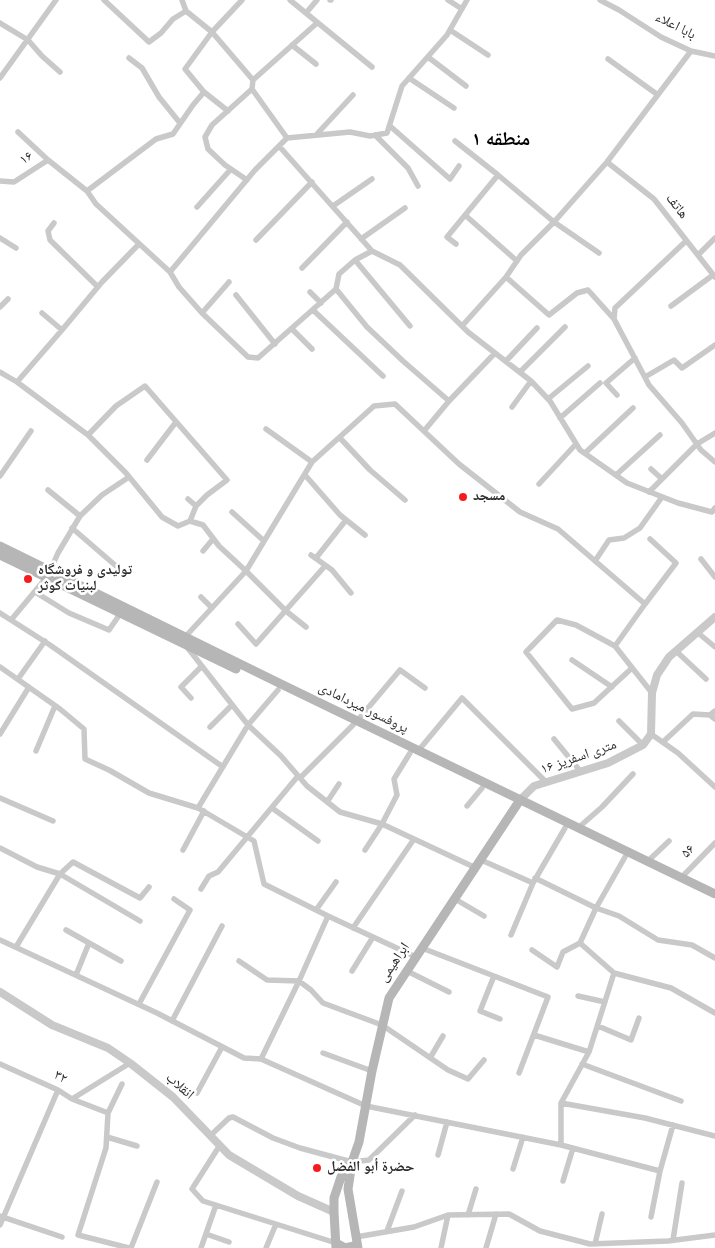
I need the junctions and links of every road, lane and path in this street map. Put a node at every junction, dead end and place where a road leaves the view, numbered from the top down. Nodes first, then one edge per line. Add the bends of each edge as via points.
1 (58, 0) edge
2 (104, 0) edge
3 (182, 0) edge
4 (242, 0) edge
5 (290, 0) edge
6 (316, 0) edge
7 (448, 0) edge
8 (467, 0) edge
9 (600, 0) edge
10 (462, 9) junction
11 (186, 11) junction
12 (306, 13) junction
13 (0, 22) edge
14 (317, 23) junction
15 (450, 30) junction
16 (212, 32) junction
17 (28, 40) junction
18 (292, 45) junction
19 (691, 50) junction
20 (488, 55) dead end
21 (715, 56) edge
22 (428, 57) junction
23 (129, 58) dead end
24 (608, 59) dead end
25 (316, 64) dead end
26 (372, 67) dead end
27 (60, 72) dead end
28 (0, 78) edge
29 (409, 78) junction
30 (253, 80) junction
31 (466, 86) dead end
32 (252, 89) junction
33 (204, 92) junction
34 (353, 95) dead end
35 (658, 95) junction
36 (454, 108) dead end
37 (228, 111) junction
38 (180, 123) junction
39 (390, 126) junction
40 (18, 132) dead end
41 (316, 135) junction
42 (376, 135) junction
43 (287, 138) junction
44 (455, 141) dead end
45 (279, 146) junction
46 (48, 160) junction
47 (607, 162) junction
48 (459, 166) dead end
49 (232, 169) junction
50 (498, 175) junction
51 (372, 179) dead end
52 (246, 180) junction
53 (0, 181) edge
54 (312, 182) junction
55 (418, 186) dead end
56 (87, 192) junction
57 (333, 206) junction
58 (197, 207) dead end
59 (405, 208) dead end
60 (465, 215) junction
61 (347, 222) junction
62 (554, 222) junction
63 (54, 223) dead end
64 (0, 238) edge
65 (361, 238) junction
66 (715, 238) edge
67 (256, 240) dead end
68 (686, 241) junction
69 (139, 244) junction
70 (456, 244) dead end
71 (16, 248) dead end
72 (372, 251) junction
73 (599, 253) dead end
74 (698, 255) junction
75 (355, 260) junction
76 (517, 261) junction
77 (302, 268) dead end
78 (170, 272) junction
79 (714, 276) edge
80 (506, 277) junction
81 (229, 282) dead end
82 (98, 287) junction
83 (336, 289) junction
84 (310, 292) dead end
85 (236, 295) dead end
86 (8, 299) dead end
87 (321, 303) junction
88 (672, 306) dead end
89 (0, 307) edge
90 (313, 310) junction
91 (42, 313) dead end
92 (202, 313) junction
93 (614, 319) junction
94 (410, 326) dead end
95 (462, 326) junction
96 (565, 327) dead end
97 (538, 328) dead end
98 (62, 330) junction
99 (292, 330) junction
100 (275, 344) junction
101 (715, 345) edge
102 (312, 349) dead end
103 (495, 353) junction
104 (635, 358) junction
105 (506, 361) junction
106 (588, 366) dead end
107 (0, 372) edge
108 (520, 372) junction
109 (383, 376) dead end
110 (645, 378) junction
111 (531, 380) junction
112 (17, 382) junction
113 (600, 383) dead end
114 (617, 395) dead end
115 (548, 399) junction
116 (449, 400) junction
117 (512, 407) dead end
118 (633, 408) dead end
119 (560, 418) junction
120 (176, 422) junction
121 (266, 429) dead end
122 (31, 431) dead end
123 (424, 431) junction
124 (715, 432) edge
125 (660, 435) dead end
126 (88, 436) junction
127 (340, 438) junction
128 (576, 444) junction
129 (697, 444) junction
130 (585, 453) junction
131 (147, 460) dead end
132 (312, 462) junction
133 (715, 462) edge
134 (651, 468) dead end
135 (305, 475) junction
136 (616, 475) junction
137 (0, 476) edge
138 (129, 477) junction
139 (662, 479) junction
140 (539, 484) dead end
141 (48, 490) dead end
142 (649, 492) junction
143 (662, 497) junction
144 (188, 499) dead end
145 (405, 500) dead end
146 (196, 506) junction
147 (715, 508) edge
148 (232, 512) dead end
149 (80, 516) junction
150 (346, 520) junction
151 (190, 521) junction
152 (72, 528) junction
153 (365, 536) dead end
154 (213, 539) junction
155 (650, 539) dead end
156 (264, 541) junction
157 (0, 546) edge
158 (203, 551) dead end
159 (0, 555) edge
160 (701, 559) dead end
161 (595, 561) junction
162 (325, 566) junction
163 (246, 571) junction
164 (123, 572) dead end
165 (48, 574) junction
166 (715, 577) edge
167 (34, 592) junction
168 (351, 593) dead end
169 (201, 597) dead end
170 (645, 604) junction
171 (212, 608) junction
172 (286, 611) junction
173 (0, 613) edge
174 (120, 614) junction
175 (715, 617) edge
176 (11, 620) junction
177 (238, 624) dead end
178 (306, 627) dead end
179 (697, 632) junction
180 (45, 641) junction
181 (185, 641) junction
182 (615, 646) junction
183 (715, 647) edge
184 (676, 651) junction
185 (572, 660) dead end
186 (202, 666) junction
187 (0, 667) edge
188 (632, 668) junction
189 (18, 679) junction
190 (706, 679) dead end
191 (29, 687) junction
192 (280, 687) junction
193 (612, 687) junction
194 (425, 688) dead end
195 (652, 693) junction
196 (191, 698) dead end
197 (232, 705) junction
198 (56, 706) junction
199 (713, 715) edge
200 (619, 721) dead end
201 (355, 723) junction
202 (248, 725) junction
203 (210, 727) dead end
204 (0, 734) edge
205 (651, 734) junction
206 (554, 739) dead end
207 (663, 742) junction
208 (644, 745) junction
209 (36, 751) dead end
210 (414, 752) junction
211 (222, 767) junction
212 (581, 772) junction
213 (633, 774) dead end
214 (299, 777) junction
215 (546, 782) junction
216 (339, 784) dead end
217 (715, 787) edge
218 (482, 788) junction
219 (0, 798) edge
220 (327, 802) junction
221 (519, 802) junction
222 (467, 806) dead end
223 (198, 808) junction
224 (272, 808) junction
225 (204, 811) junction
226 (53, 821) dead end
227 (382, 824) junction
228 (565, 828) junction
229 (578, 828) junction
230 (248, 838) junction
231 (414, 839) junction
232 (318, 841) dead end
233 (669, 841) dead end
234 (715, 843) edge
235 (0, 848) edge
236 (183, 850) dead end
237 (365, 850) dead end
238 (625, 857) junction
239 (647, 862) junction
240 (478, 864) junction
241 (60, 874) junction
242 (681, 878) junction
243 (534, 881) junction
244 (336, 882) dead end
245 (149, 887) dead end
246 (201, 889) dead end
247 (715, 894) edge
248 (174, 899) dead end
249 (455, 899) junction
250 (715, 900) edge
251 (596, 908) junction
252 (316, 910) junction
253 (328, 916) junction
254 (484, 916) dead end
255 (140, 921) dead end
256 (222, 926) dead end
257 (353, 928) junction
258 (66, 930) dead end
259 (511, 934) dead end
260 (373, 937) junction
261 (0, 940) edge
262 (89, 943) junction
263 (580, 944) junction
264 (16, 947) junction
265 (422, 948) junction
266 (532, 950) dead end
267 (416, 957) junction
268 (715, 958) edge
269 (121, 961) dead end
270 (239, 961) dead end
271 (352, 971) dead end
272 (407, 971) junction
273 (614, 973) junction
274 (76, 975) junction
275 (494, 976) junction
276 (299, 981) junction
277 (0, 992) edge
278 (449, 992) dead end
279 (578, 996) dead end
280 (605, 1002) junction
281 (139, 1004) junction
282 (715, 1013) edge
283 (639, 1018) dead end
284 (500, 1019) dead end
285 (172, 1021) junction
286 (382, 1025) junction
287 (598, 1026) junction
288 (534, 1035) junction
289 (442, 1036) dead end
290 (222, 1046) junction
291 (589, 1052) junction
292 (323, 1053) dead end
293 (261, 1058) junction
294 (430, 1058) junction
295 (484, 1060) dead end
296 (130, 1063) junction
297 (0, 1064) edge
298 (582, 1064) junction
299 (372, 1071) junction
300 (519, 1073) dead end
301 (122, 1084) dead end
302 (58, 1090) junction
303 (197, 1093) dead end
304 (72, 1099) junction
305 (681, 1101) dead end
306 (561, 1103) junction
307 (366, 1106) junction
308 (108, 1112) junction
309 (415, 1115) junction
310 (447, 1122) junction
311 (673, 1125) junction
312 (211, 1135) junction
313 (107, 1136) junction
314 (715, 1136) edge
315 (523, 1137) junction
316 (220, 1145) junction
317 (561, 1145) junction
318 (137, 1146) dead end
319 (573, 1148) junction
320 (438, 1155) dead end
321 (352, 1162) junction
322 (513, 1169) dead end
323 (660, 1171) junction
324 (562, 1181) dead end
325 (157, 1182) dead end
326 (682, 1183) dead end
327 (476, 1189) dead end
328 (402, 1191) dead end
329 (216, 1205) junction
330 (334, 1212) junction
331 (496, 1214) junction
332 (602, 1214) dead end
333 (448, 1215) junction
334 (468, 1215) junction
335 (2, 1216) edge
336 (651, 1217) dead end
337 (276, 1224) junction
338 (0, 1225) edge
339 (387, 1232) junction
340 (206, 1234) junction
341 (715, 1235) edge
342 (62, 1237) dead end
343 (673, 1240) junction
344 (229, 1242) dead end
345 (357, 1243) edge
346 (595, 1244) junction
347 (336, 1246) edge
348 (130, 1248) edge
349 (201, 1248) edge
350 (266, 1248) edge
351 (440, 1248) edge
352 (486, 1248) edge

1 - 17 street
2 - 11 street via 149,42
3 - 11 street
4 - 16 street
5 - 12 street
6 - 12 street
7 - 10 street
8 - 10 street
9 - 19 street, بابا اعلاء via 660,36
10 - 15 street
11 - 16 street
12 - 14 street
13 - 17 street
14 - 18 street
14 - 26 street
15 - 20 street
15 - 22 street
16 - 30 street
16 - 33 street via 185,69
17 - 27 street
17 - 28 street
18 - 25 street
18 - 30 street
19 - 21 street, بابا اعلاء
19 - 35 street
22 - 29 street
22 - 31 street
23 - 38 street via 142,68 159,98
24 - 35 street
29 - 36 street
29 - 39 street via 402,86
30 - 32 street
32 - 37 street
32 - 43 street
33 - 37 street
33 - 38 street
34 - 41 street
35 - 47 street
37 - 49 street via 212,125 205,137 208,149
38 - 56 street via 173,134 156,139
39 - 42 street via 387,133
39 - 48 street via 450,179
40 - 46 street
41 - 42 street via 350,132
41 - 43 street
42 - 55 street via 408,168
43 - 45 street
44 - 50 street
45 - 52 street
45 - 54 street
46 - 53 street, ۱۶ via 14,182
46 - 56 street, ۱۶
47 - 62 street
47 - 68 street, هاتف via 654,199
49 - 52 street
49 - 58 street
50 - 60 street
50 - 62 street
51 - 57 street
52 - 78 street
54 - 57 street
54 - 67 street
56 - 69 street, ۱۶
57 - 61 street
59 - 65 street
60 - 70 street via 447,237
60 - 76 street
61 - 65 street
61 - 77 street
62 - 73 street
62 - 76 street
63 - 82 street via 48,231 50,240
64 - 71 street
65 - 72 street
66 - 74 street
68 - 74 street, هاتف
68 - 93 street via 615,308
69 - 78 street, ۱۶
69 - 82 street
72 - 75 street
72 - 95 street via 400,265
74 - 79 street, هاتف
75 - 83 street via 339,274
75 - 94 street
76 - 80 street
78 - 92 street, ۱۶
79 - 88 street
80 - 93 street via 549,315 577,293 588,290
80 - 95 street
81 - 92 street
82 - 98 street
83 - 87 street, ۱۶
83 - 116 street via 368,328
84 - 87 street
85 - 100 street
86 - 89 street
87 - 90 street, ۱۶
90 - 99 street, ۱۶
90 - 109 street
91 - 98 street
92 - 100 street, ۱۶ via 248,357 258,358
93 - 104 street
95 - 103 street
96 - 108 street
97 - 105 street
98 - 112 street
99 - 100 street, ۱۶
99 - 102 street
101 - 110 street via 682,368 674,360
103 - 105 street
103 - 116 street
104 - 110 street
104 - 114 street via 606,383
105 - 108 street
106 - 115 street
107 - 112 street
108 - 111 street
110 - 129 street
111 - 115 street
111 - 117 street
112 - 126 street
113 - 119 street
115 - 119 street
116 - 123 street
118 - 130 street
119 - 128 street
120 - 126 street via 145,386 116,406
120 - 131 street
120 - 146 street via 227,480
121 - 132 street
122 - 137 street
123 - 127 street via 395,404 374,406
123 - 161 street via 459,464 520,512 558,529
124 - 129 street
125 - 136 street
126 - 138 street
127 - 132 street
127 - 145 street
128 - 130 street
128 - 140 street
129 - 133 street
129 - 139 street
130 - 136 street
132 - 135 street
134 - 139 street
135 - 150 street
135 - 156 street
136 - 142 street
138 - 149 street via 102,495
138 - 151 street via 162,517 178,526
139 - 142 street
141 - 149 street
142 - 143 street
143 - 147 street via 712,512
143 - 161 street via 640,528 624,538 609,540
144 - 146 street
146 - 151 street
148 - 156 street
149 - 152 street
150 - 153 street
150 - 162 street via 313,557
151 - 154 street via 203,525
152 - 164 street
152 - 165 street
154 - 158 street
154 - 163 street
155 - 170 street via 676,563
156 - 163 street
157 - 165 main road, پروفسور میردامادی
159 - 165 main road, پروفسور میردامادی
160 - 166 street
161 - 170 street
162 - 168 street
162 - 172 street
163 - 171 street
163 - 172 street
165 - 167 street
165 - 174 main road, پروفسور میردامادی
165 - 181 main road, پروفسور میردامادی
167 - 174 street via 69,613 109,630
167 - 176 street
169 - 171 street
170 - 182 street
171 - 181 street
172 - 177 street via 256,644
172 - 178 street
173 - 176 street
174 - 181 main road, پروفسور میردامادی
175 - 179 street
176 - 180 street
179 - 183 street
179 - 184 street
180 - 189 street
180 - 211 street
181 - 186 street
181 - 192 main road, پروفسور میردامادی
182 - 188 street
182 - 193 street via 576,625 557,620 526,652 572,708 594,703
184 - 190 street
184 - 195 street via 657,675
185 - 193 street
186 - 196 street via 181,687
186 - 197 street
187 - 189 street
188 - 193 street
188 - 195 street
189 - 191 street
191 - 198 street
191 - 204 street
192 - 201 main road, پروفسور میردامادی
192 - 202 street
194 - 201 street via 400,670
195 - 205 street
197 - 202 street
197 - 203 street
198 - 209 street
198 - 223 street via 84,729 85,759 149,793
199 - 207 street via 693,714
200 - 208 street
201 - 210 main road, پروفسور میردامادی
201 - 214 street
202 - 211 street
202 - 214 street
205 - 207 street
205 - 208 street
206 - 212 street
207 - 217 street
208 - 212 street, ۱۶ متری اسفریز
210 - 215 street via 462,698
210 - 218 main road, پروفسور میردامادی
210 - 221 main road, پروفسور میردامادی
210 - 227 street via 394,779 397,796
211 - 223 street
212 - 215 street, ۱۶ متری اسفریز
213 - 229 street
214 - 220 street
214 - 224 street
215 - 221 street, ۱۶ متری اسفریز via 534,786
216 - 220 street
218 - 221 main road, پروفسور میردامادی
218 - 222 street
219 - 226 street
220 - 227 street via 340,812
221 - 228 main road, پروفسور میردامادی
221 - 229 main road, پروفسور میردامادی
221 - 240 main road, ابراهیمی
223 - 225 street
224 - 230 street
224 - 232 street
225 - 230 street
225 - 236 street
227 - 231 street
227 - 237 street
228 - 238 main road, پروفسور میردامادی
228 - 243 street
229 - 239 main road, پروفسور میردامادی
230 - 246 street via 218,872 209,876
230 - 252 street via 254,841 264,884
231 - 240 street
231 - 257 street
233 - 239 street
234 - 242 street, ۵۶
235 - 241 street via 36,867
238 - 250 main road, پروفسور میردامادی
238 - 251 street
239 - 242 main road, پروفسور میردامادی
240 - 243 street
240 - 249 main road, ابراهیمی
241 - 245 street via 73,862 140,898
241 - 255 street
241 - 264 street
242 - 247 main road, پروفسور میردامادی
243 - 251 street
243 - 259 street
244 - 252 street
248 - 281 street via 190,910
249 - 254 street
249 - 265 main road, ابراهیمی
251 - 263 street
251 - 268 street via 619,916 658,940 692,945
252 - 253 street
253 - 257 street
253 - 276 street
256 - 285 street
257 - 260 street
258 - 262 street
260 - 267 street
260 - 271 street
261 - 264 street
262 - 269 street
262 - 274 street
263 - 266 street via 563,952 558,966
263 - 273 street
264 - 274 street
265 - 267 main road, ابراهیمی
265 - 275 street
267 - 272 main road, ابراهیمی
270 - 276 street via 267,980
272 - 278 street
272 - 286 main road, ابراهیمی via 389,998
273 - 280 street
273 - 282 street via 671,988
274 - 281 street
275 - 284 street via 480,1011
275 - 288 street via 548,997
276 - 286 street via 323,1003
276 - 293 street
277 - 296 street, انقلاب via 52,1025 108,1048
279 - 280 street
280 - 287 street
281 - 285 street
283 - 287 street via 631,1040
285 - 290 street
286 - 294 street
286 - 299 main road, ابراهیمی
287 - 291 street
288 - 291 street
288 - 300 street
289 - 294 street
290 - 293 street via 244,1058
290 - 303 street
291 - 298 street
292 - 299 street
293 - 307 street
294 - 295 street via 468,1079
296 - 304 street, ۳۲
296 - 312 street, انقلاب via 173,1097
297 - 302 street, ۳۲
298 - 305 street
298 - 306 street
299 - 307 main road, ابراهیمی
301 - 308 street
302 - 304 street, ۳۲
302 - 335 street
304 - 308 street
306 - 311 street
306 - 317 street
307 - 309 street
307 - 321 main road, ابراهیمی
308 - 313 street
309 - 310 street
309 - 321 street via 372,1159
310 - 315 street
310 - 320 street
311 - 314 street
311 - 323 street
312 - 316 street, انقلاب
312 - 321 street via 233,1117 273,1138
313 - 318 street
313 - 348 street via 78,1235
315 - 317 street
315 - 322 street
316 - 329 street via 192,1190 203,1201
316 - 330 street, انقلاب via 229,1155 283,1187
317 - 319 street
319 - 323 street
319 - 324 street
321 - 330 main road via 337,1188
321 - 345 main road via 348,1192
323 - 336 street
325 - 348 street
326 - 343 street
327 - 334 street
328 - 339 street
329 - 337 street
329 - 340 street
330 - 347 main road
331 - 334 street
331 - 346 street via 509,1214 540,1232
331 - 352 street
332 - 346 street
333 - 334 street
333 - 339 street
333 - 351 street
335 - 338 street
335 - 342 street
337 - 347 street
337 - 350 street
339 - 345 street
340 - 344 street
340 - 349 street
341 - 343 street
343 - 346 street
345 - 347 main road via 345,1248

